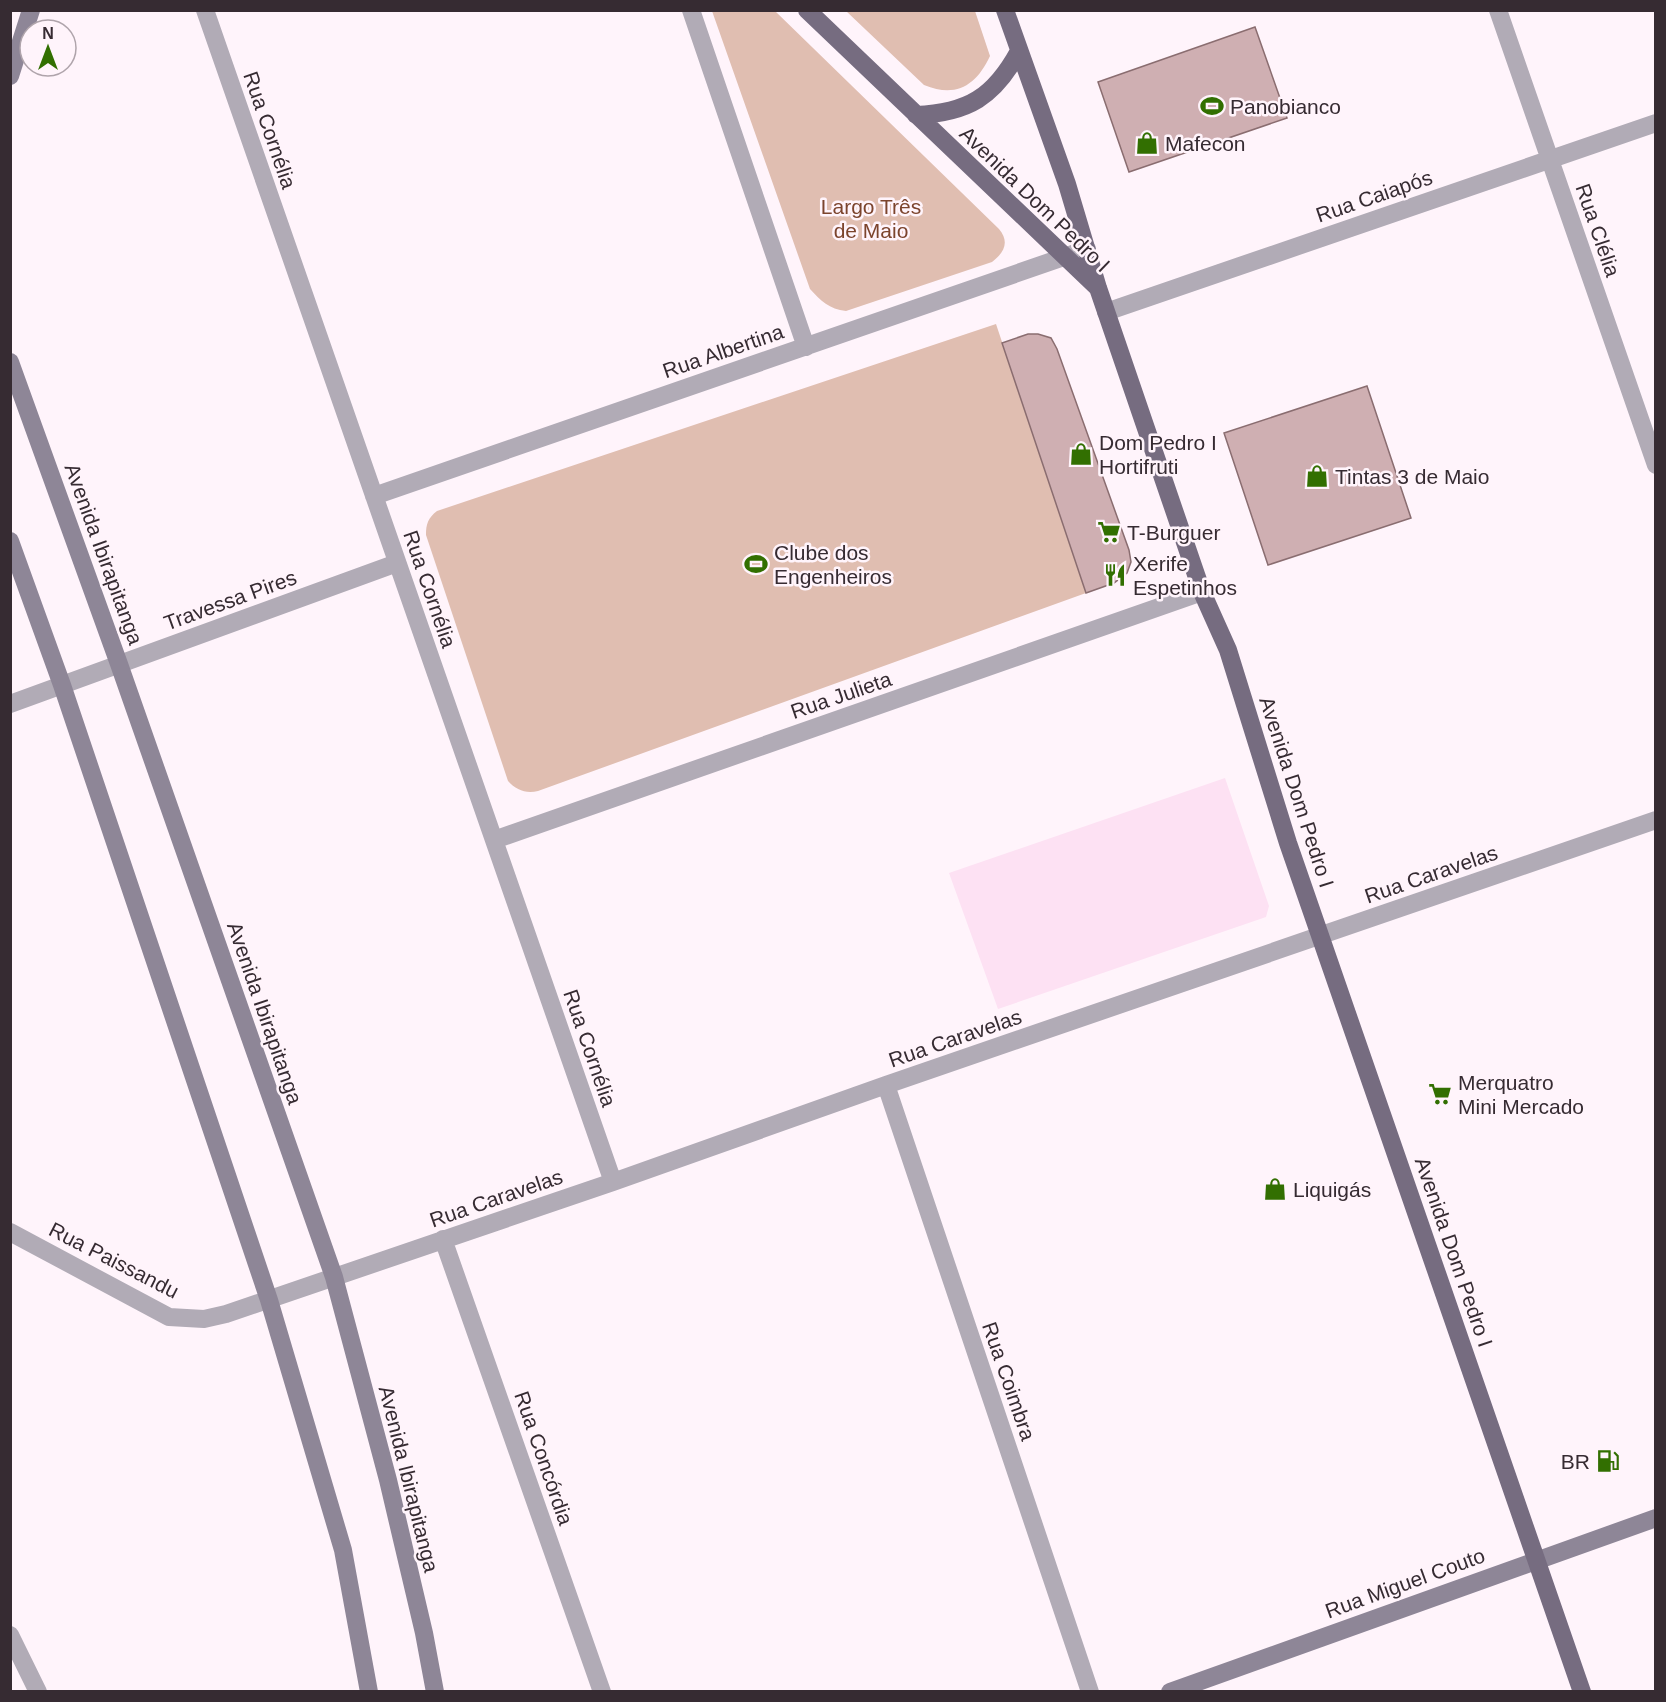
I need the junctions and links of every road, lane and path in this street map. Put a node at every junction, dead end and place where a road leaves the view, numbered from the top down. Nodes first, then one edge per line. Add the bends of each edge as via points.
1 (31, 10) edge
2 (205, 10) edge
3 (691, 10) edge
4 (807, 10) edge
5 (1005, 10) edge
6 (1498, 10) edge
7 (1019, 51) junction
8 (10, 76) edge
9 (916, 115) junction
10 (1656, 123) edge
11 (1550, 159) junction
12 (1087, 249) junction
13 (1064, 257) junction
14 (1098, 288) junction
15 (1106, 312) junction
16 (806, 347) junction
17 (10, 362) edge
18 (1656, 465) edge
19 (374, 496) junction
20 (10, 541) edge
21 (397, 563) junction
22 (1202, 592) junction
23 (119, 664) junction
24 (62, 685) junction
25 (10, 704) edge
26 (1656, 820) edge
27 (494, 840) junction
28 (1321, 936) junction
29 (886, 1085) junction
30 (613, 1182) junction
31 (10, 1232) edge
32 (443, 1239) junction
33 (334, 1277) junction
34 (269, 1300) junction
35 (1656, 1518) edge
36 (1537, 1560) junction
37 (10, 1635) edge
38 (38, 1692) edge
39 (369, 1692) edge
40 (435, 1692) edge
41 (602, 1692) edge
42 (1090, 1692) edge
43 (1170, 1692) edge
44 (1582, 1692) edge

1 - 8 street
2 - 19 street, Rua Cornélia
3 - 16 street
4 - 9 main road, Avenida Dom Pedro I
5 - 7 main road
6 - 11 street, Rua Clélia
7 - 9 main road via 1007,74 989,93 942,114
7 - 12 main road
9 - 13 main road, Avenida Dom Pedro I
10 - 11 street, Rua Caiapós
11 - 15 street, Rua Caiapós
11 - 18 street, Rua Clélia
12 - 13 street, Rua Albertina
12 - 14 main road
13 - 14 main road, Avenida Dom Pedro I
13 - 16 street, Rua Albertina
14 - 15 main road, Avenida Dom Pedro I
15 - 22 main road, Avenida Dom Pedro I
16 - 19 street, Rua Albertina
17 - 23 street, Avenida Ibirapitanga
19 - 21 street, Rua Cornélia
20 - 24 street
21 - 23 street, Travessa Pires
21 - 27 street, Rua Cornélia
22 - 27 street, Rua Julieta
22 - 28 main road, Avenida Dom Pedro I via 1228,650
23 - 24 street, Travessa Pires
23 - 33 street, Avenida Ibirapitanga
24 - 25 street, Travessa Pires
24 - 34 street
26 - 28 street, Rua Caravelas
27 - 30 street, Rua Cornélia
28 - 29 street, Rua Caravelas
28 - 36 main road, Avenida Dom Pedro I
29 - 30 street, Rua Caravelas
29 - 42 street, Rua Coimbra
30 - 32 street, Rua Caravelas
31 - 34 street, Rua Paissandu via 169,1317 204,1319
32 - 33 street, Rua Caravelas
32 - 41 street, Rua Concórdia
33 - 34 street, Rua Caravelas
33 - 40 street, Avenida Ibirapitanga via 388,1480
34 - 39 street via 343,1550
35 - 36 street, Rua Miguel Couto
36 - 43 street, Rua Miguel Couto
36 - 44 main road, Avenida Dom Pedro I
37 - 38 street

